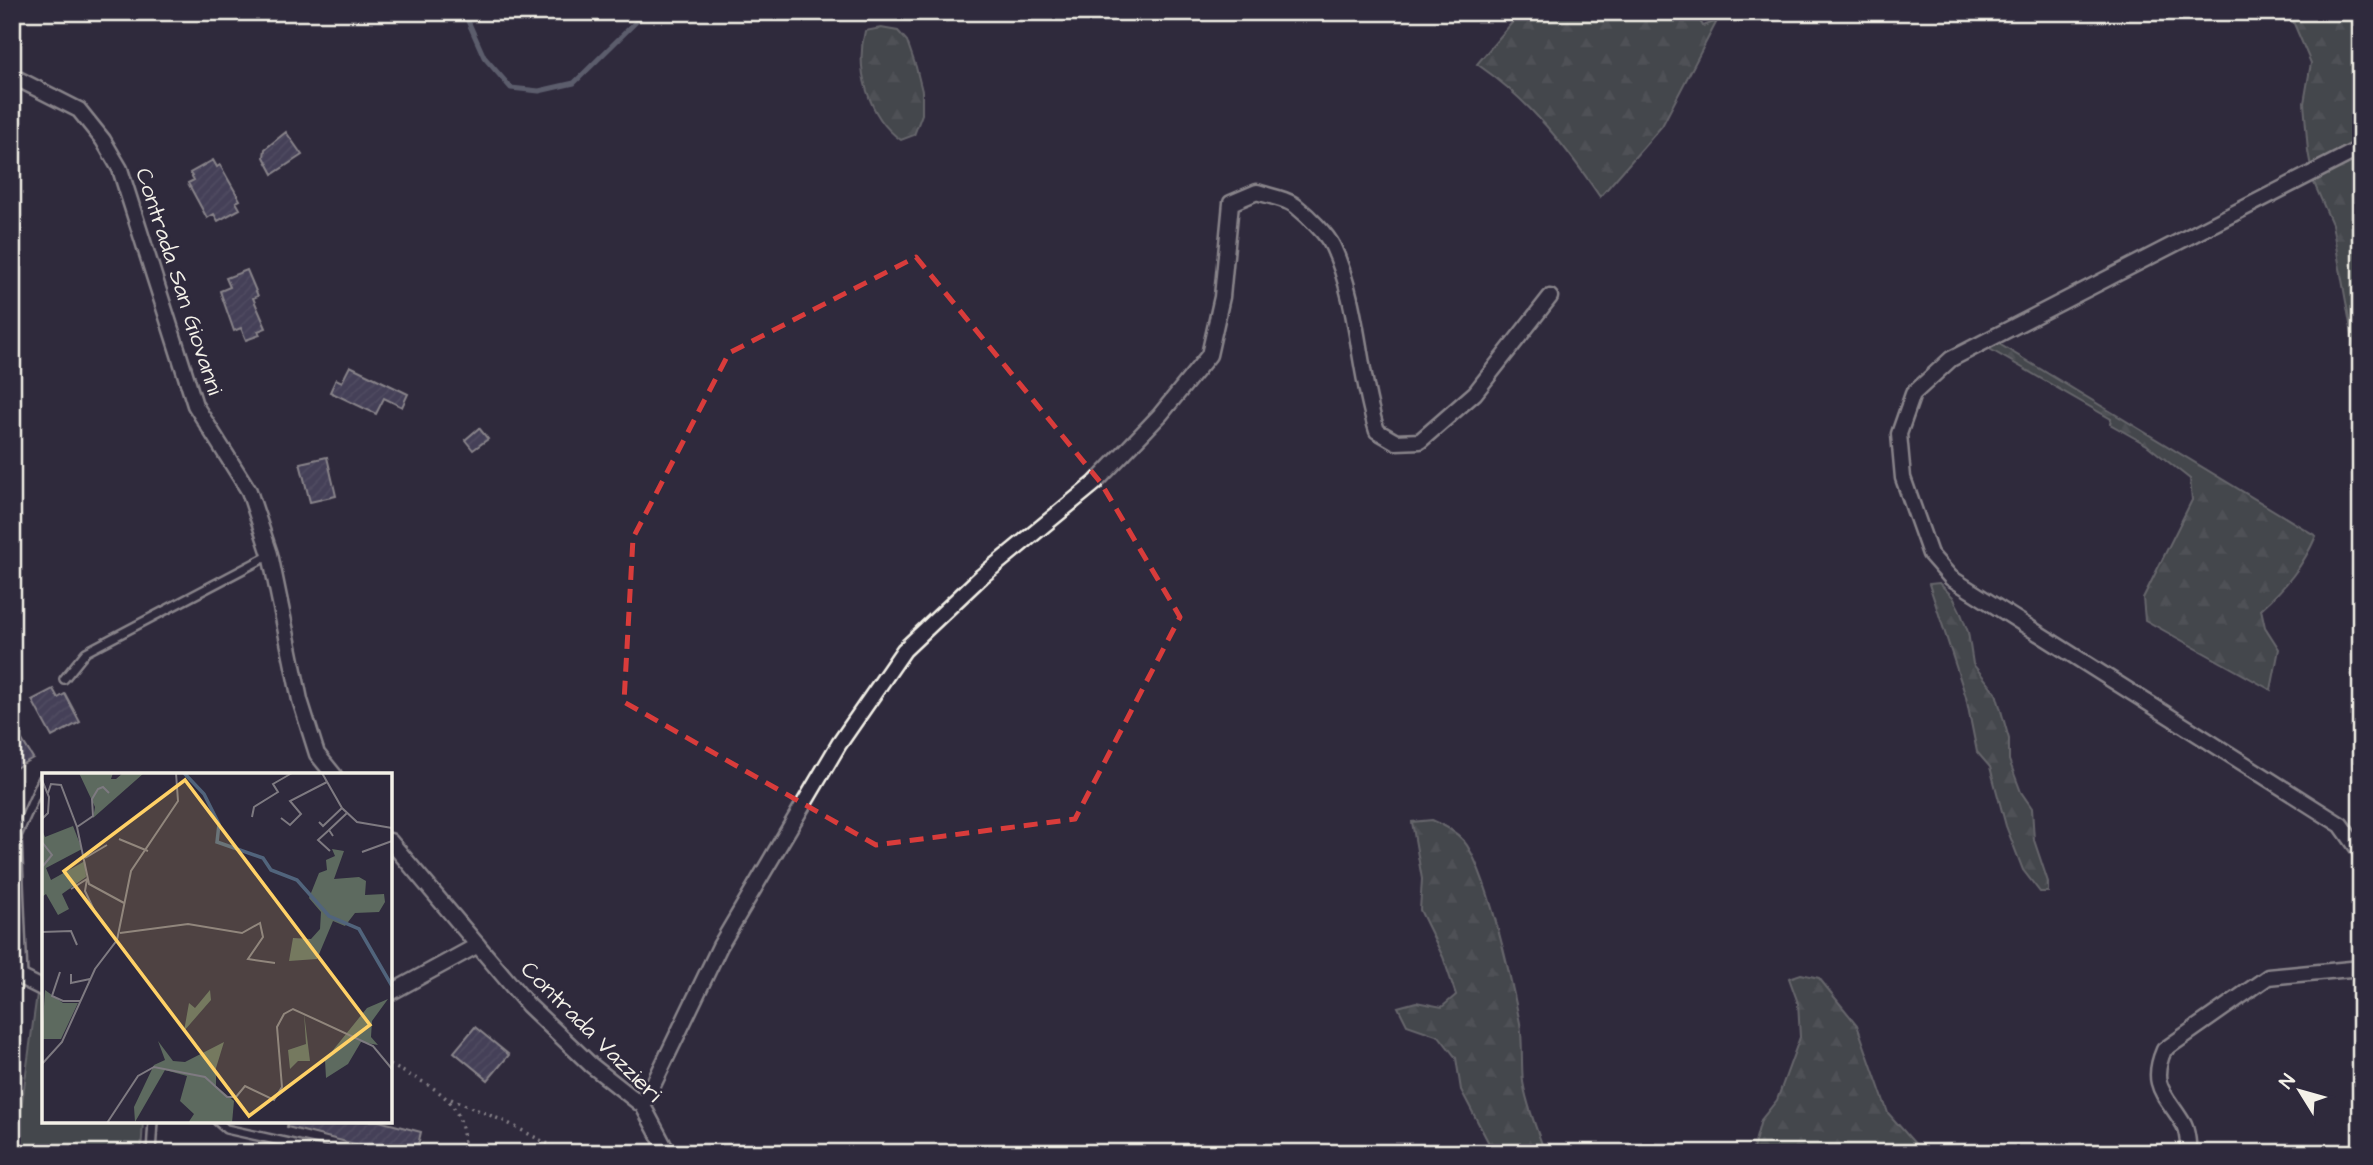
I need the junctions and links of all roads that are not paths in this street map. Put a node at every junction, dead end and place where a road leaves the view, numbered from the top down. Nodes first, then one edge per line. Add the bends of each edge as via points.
1 (12, 76) edge
2 (2361, 148) edge
3 (1550, 297) dead end
4 (270, 554) junction
5 (64, 679) dead end
6 (332, 773) edge
7 (42, 780) edge
8 (392, 843) edge
9 (2361, 853) edge
10 (478, 946) junction
11 (2361, 968) edge
12 (18, 975) edge
13 (42, 988) edge
14 (392, 992) edge
15 (643, 1106) junction
16 (153, 1123) edge
17 (219, 1123) edge
18 (150, 1153) edge
19 (335, 1153) edge
20 (668, 1153) edge
21 (2189, 1153) edge

1 - 4 street, Contrada San Giovanni via 79,110 120,169 195,405 249,491
2 - 9 street via 1951,359 1913,394 1899,435 1903,478 1930,554 1951,578 2341,825
3 - 15 street via 1475,393 1420,441 1396,442 1377,431 1368,404 1363,361 1332,245 1296,205 1257,192 1231,203 1222,297 1209,355 1096,483 982,576 904,650 839,744 726,934
4 - 5 lane via 86,652
4 - 6 street, Contrada San Giovanni via 300,700 317,754
7 - 12 lane via 17,836
8 - 10 street
10 - 14 street
10 - 15 street, Contrada Vazzieri via 537,1013
11 - 21 street via 2268,977 2164,1050 2156,1068 2160,1090 2185,1127
12 - 13 street
15 - 20 street, Contrada Vazzieri
16 - 18 lane
17 - 19 lane via 226,1129

